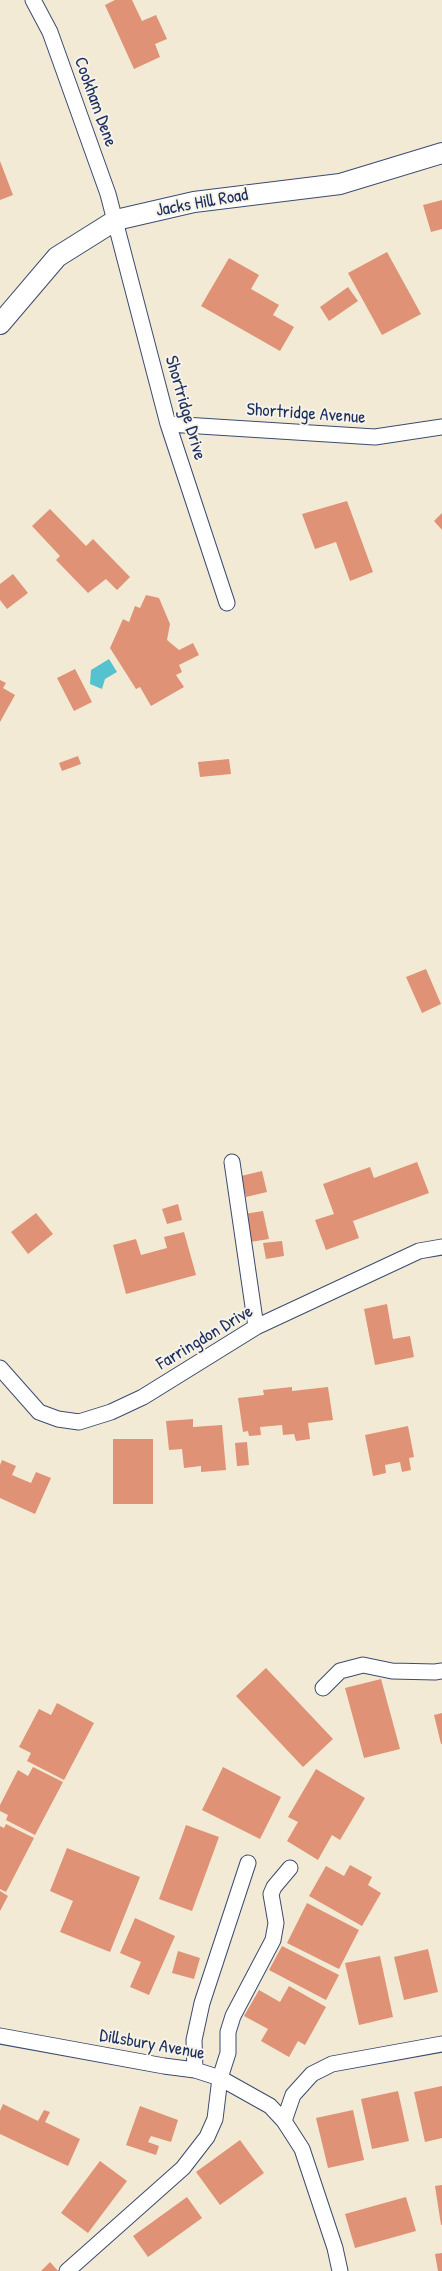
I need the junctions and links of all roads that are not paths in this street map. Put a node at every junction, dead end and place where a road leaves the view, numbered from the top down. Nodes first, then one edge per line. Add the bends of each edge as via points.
1 (33, 0) edge
2 (442, 153) edge
3 (116, 220) junction
4 (0, 324) edge
5 (168, 424) junction
6 (442, 428) edge
7 (227, 603) dead end
8 (232, 1162) dead end
9 (442, 1247) edge
10 (256, 1327) junction
11 (2, 1375) edge
12 (442, 1671) edge
13 (323, 1688) dead end
14 (248, 1863) dead end
15 (290, 1868) dead end
16 (0, 2036) edge
17 (442, 2044) edge
18 (195, 2070) junction
19 (220, 2078) junction
20 (284, 2121) junction
21 (68, 2271) edge
22 (340, 2271) edge

1 - 3 street, Cookham Dene via 50,32
2 - 3 street, Jacks Hill Road via 340,184 194,202
3 - 4 street, Jacks Hill Road via 57,257
3 - 5 street, Shortridge Drive
5 - 6 street, Shortridge Avenue via 375,438
5 - 7 street, Shortridge Drive
8 - 10 street
9 - 10 street, Farringdon Drive via 419,1251
10 - 11 street, Farringdon Drive via 143,1397 79,1422 39,1412
12 - 13 street via 392,1671 363,1665 340,1671
14 - 18 street via 202,2003 194,2040
15 - 19 street via 271,1894 276,1923 273,1940 233,2016 228,2032 228,2053
16 - 18 street, Dillsbury Avenue
17 - 20 street via 332,2064 312,2074 293,2095
18 - 19 street, Dillsbury Avenue
19 - 20 street, Dillsbury Avenue via 270,2106
19 - 21 street via 215,2119 207,2137 183,2168
20 - 22 street, Dillsbury Avenue via 302,2149

